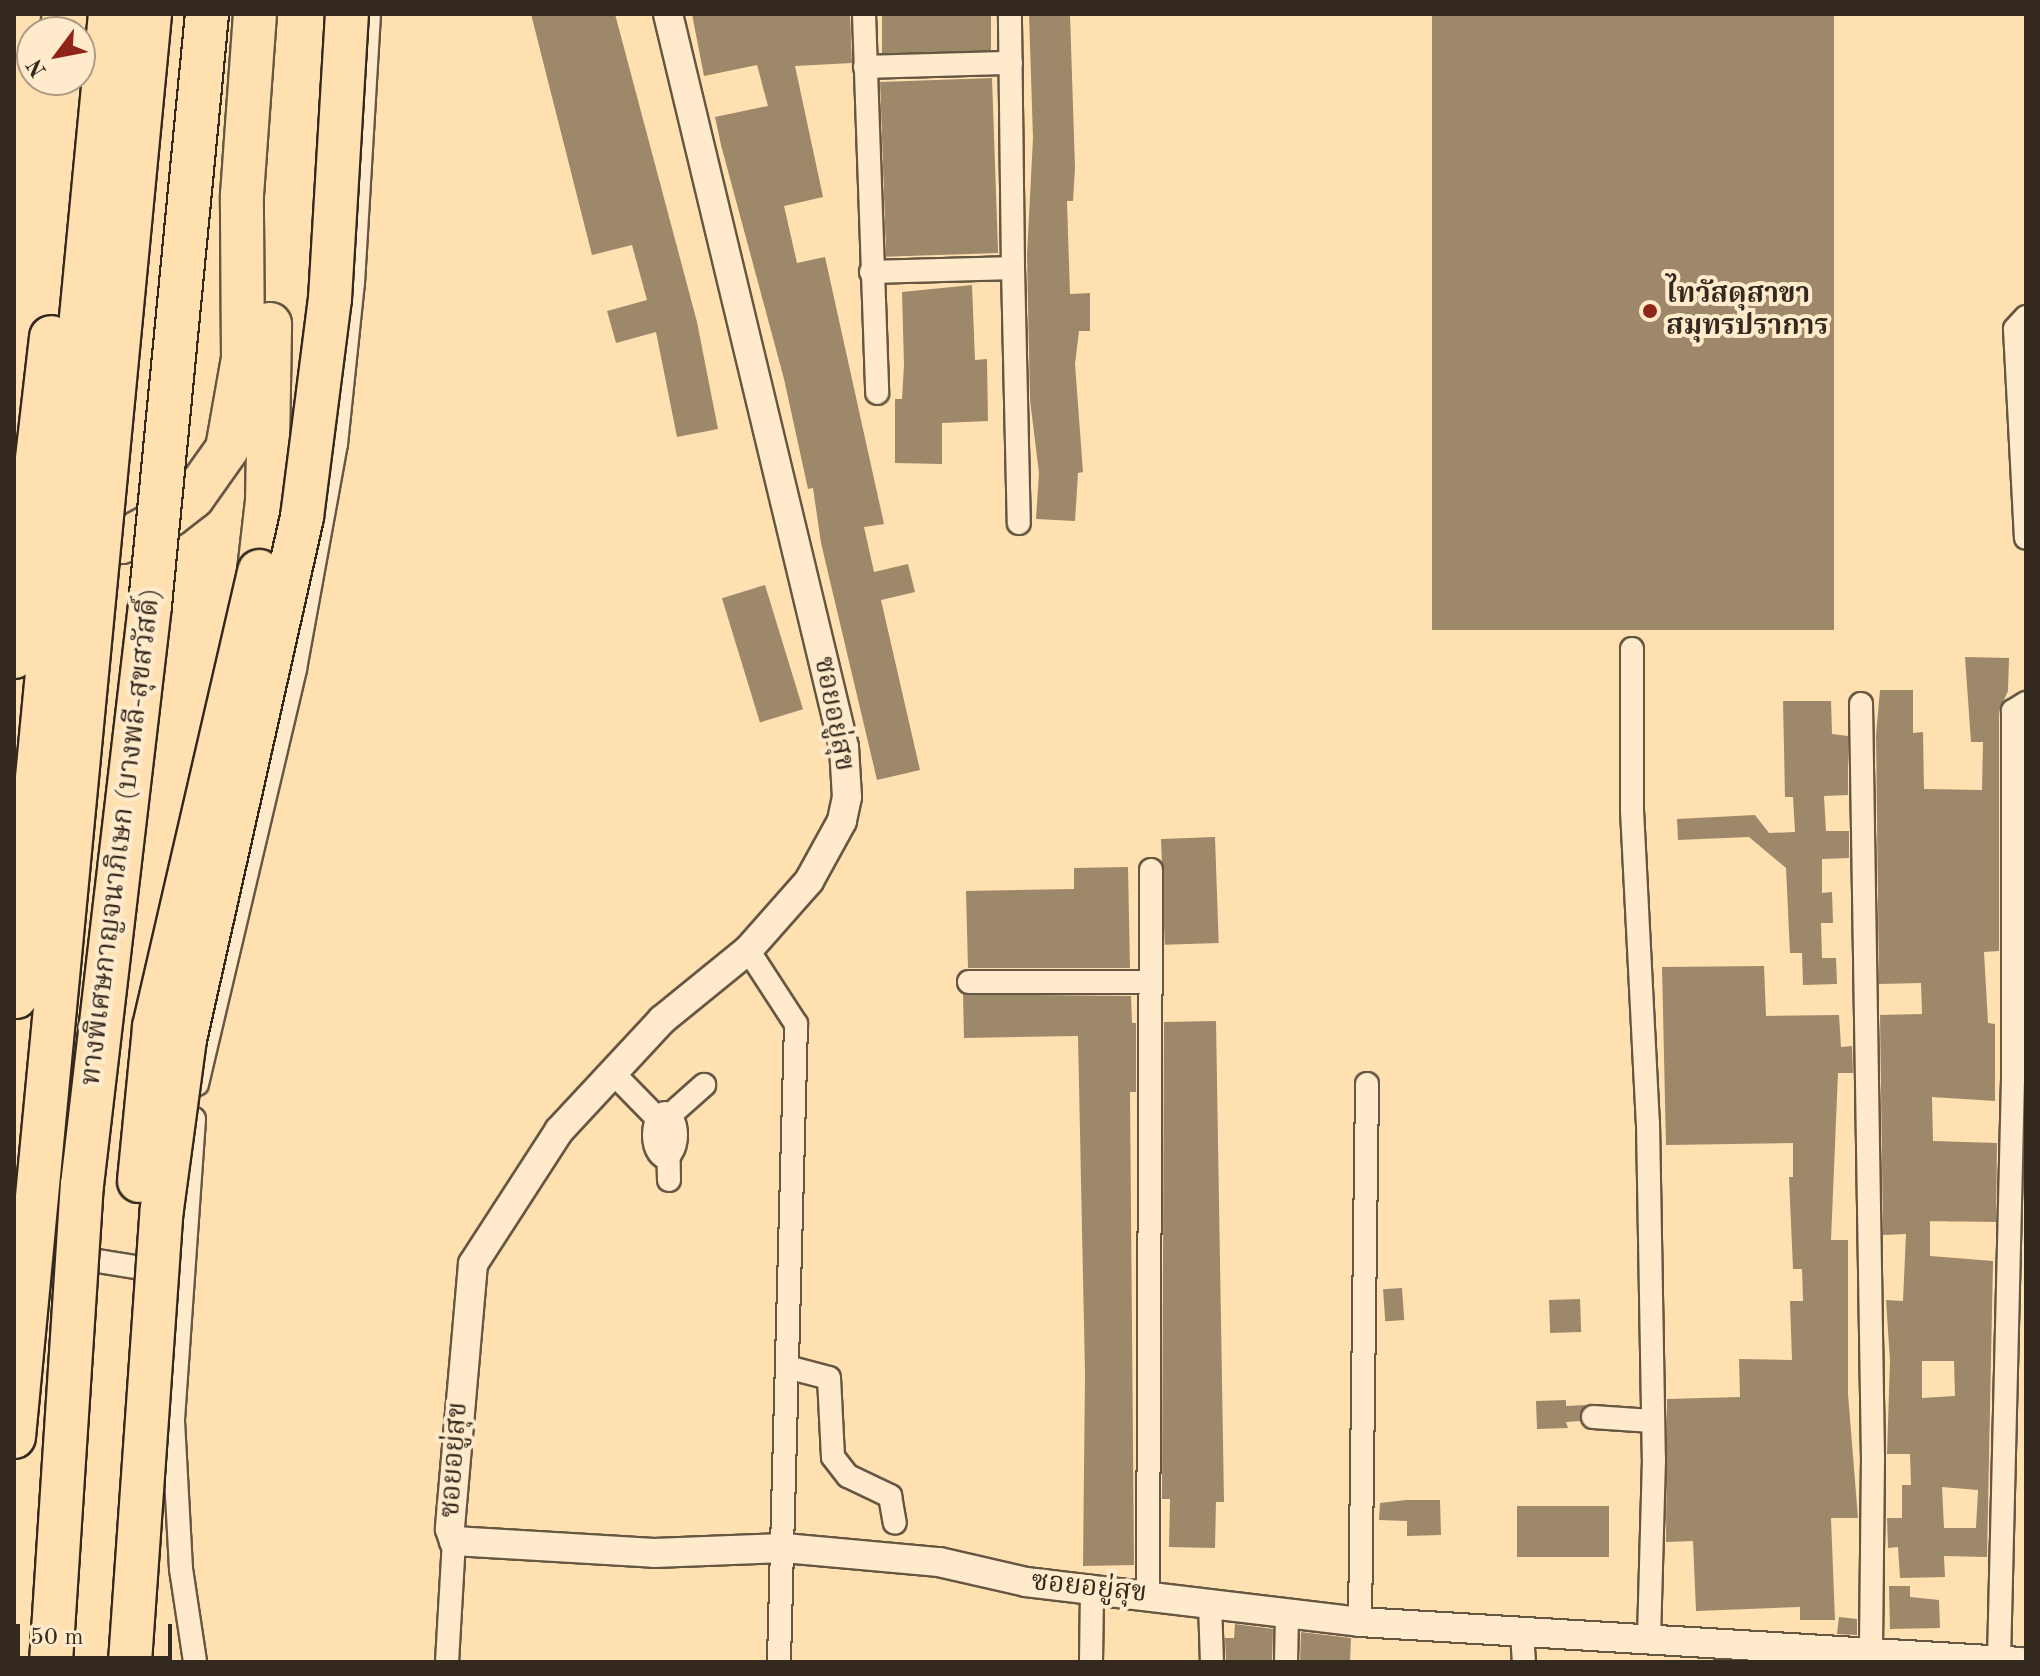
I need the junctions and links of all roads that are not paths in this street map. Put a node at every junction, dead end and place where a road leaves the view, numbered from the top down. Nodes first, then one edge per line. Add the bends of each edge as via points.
1 (19, 14) edge
2 (90, 14) edge
3 (110, 14) edge
4 (150, 14) edge
5 (207, 14) edge
6 (347, 14) edge
7 (369, 14) edge
8 (668, 14) edge
9 (864, 14) edge
10 (1010, 14) edge
11 (254, 25) edge
12 (14, 36) edge
13 (1011, 63) junction
14 (865, 67) junction
15 (1013, 268) junction
16 (871, 272) junction
17 (2026, 317) edge
18 (877, 393) dead end
19 (1019, 523) dead end
20 (14, 536) edge
21 (2026, 538) edge
22 (1632, 649) dead end
23 (14, 657) edge
24 (2026, 703) edge
25 (1861, 704) dead end
26 (1151, 870) dead end
27 (748, 950) junction
28 (969, 982) dead end
29 (1147, 982) junction
30 (15, 1002) edge
31 (612, 1072) junction
32 (1367, 1084) dead end
33 (704, 1085) dead end
34 (664, 1120) junction
35 (669, 1180) dead end
36 (14, 1247) edge
37 (180, 1275) junction
38 (787, 1367) junction
39 (1593, 1417) dead end
40 (1652, 1421) junction
41 (14, 1437) edge
42 (895, 1523) dead end
43 (454, 1541) junction
44 (784, 1548) junction
45 (1092, 1587) junction
46 (1148, 1594) junction
47 (1210, 1603) junction
48 (1287, 1615) junction
49 (1360, 1622) junction
50 (1649, 1639) junction
51 (1523, 1648) edge
52 (130, 1649) edge
53 (1870, 1657) edge
54 (2010, 1661) edge
55 (51, 1662) edge
56 (195, 1662) edge
57 (447, 1662) edge
58 (779, 1662) edge
59 (1091, 1662) edge
60 (1212, 1662) edge
61 (1286, 1662) edge

1 - 12 highway
2 - 23 highway, bridge
3 - 30 highway, bridge
4 - 41 highway, ทางพิเศษกาญจนาภิเษก (บางพลี-สุขสวัสดิ์), bridge
5 - 55 highway, ทางพิเศษกาญจนาภิเษก (บางพลี-สุขสวัสดิ์), bridge via 150,605 82,1185
6 - 52 highway, bridge via 330,299 302,517 185,1039 148,1374
7 - 37 street via 353,283 336,444 295,669 197,1085
8 - 27 street, ซอยอยู่สุข via 844,747 847,797 842,821 809,881
9 - 14 street
10 - 13 street
11 - 20 highway via 242,195 243,358 227,449 193,497 121,542 50,545
11 - 52 highway, bridge via 270,291 270,434 259,571 154,1027 108,1540
13 - 14 street
13 - 15 street
14 - 16 street
15 - 16 street
15 - 19 street
16 - 18 street
17 - 21 street via 2015,329
22 - 40 street via 1632,810 1648,1123
24 - 54 street via 2013,711
25 - 53 street via 1873,1457
26 - 29 street
27 - 31 street, ซอยอยู่สุข via 662,1020
27 - 38 street via 796,1024
28 - 29 street
29 - 46 street
31 - 34 street
31 - 43 street, ซอยอยู่สุข via 559,1131 473,1264 450,1529
32 - 49 street
33 - 34 street
34 - 35 street
36 - 37 street
37 - 56 street via 173,1421 181,1569
38 - 42 street via 829,1378 833,1457 848,1476 890,1496
38 - 44 street
39 - 40 street
40 - 50 street
43 - 44 street, ซอยอยู่สุข via 654,1553
43 - 57 street
44 - 45 street, ซอยอยู่สุข via 939,1562 1026,1582
44 - 58 street
45 - 46 street, ซอยอยู่สุข
45 - 59 street
46 - 47 street, ซอยอยู่สุข
47 - 48 street, ซอยอยู่สุข
47 - 60 street
48 - 49 street, ซอยอยู่สุข
48 - 61 street
49 - 51 street, ซอยอยู่สุข
50 - 51 street, ซอยอยู่สุข
50 - 53 street, ซอยอยู่สุข
53 - 54 street, ซอยอยู่สุข

